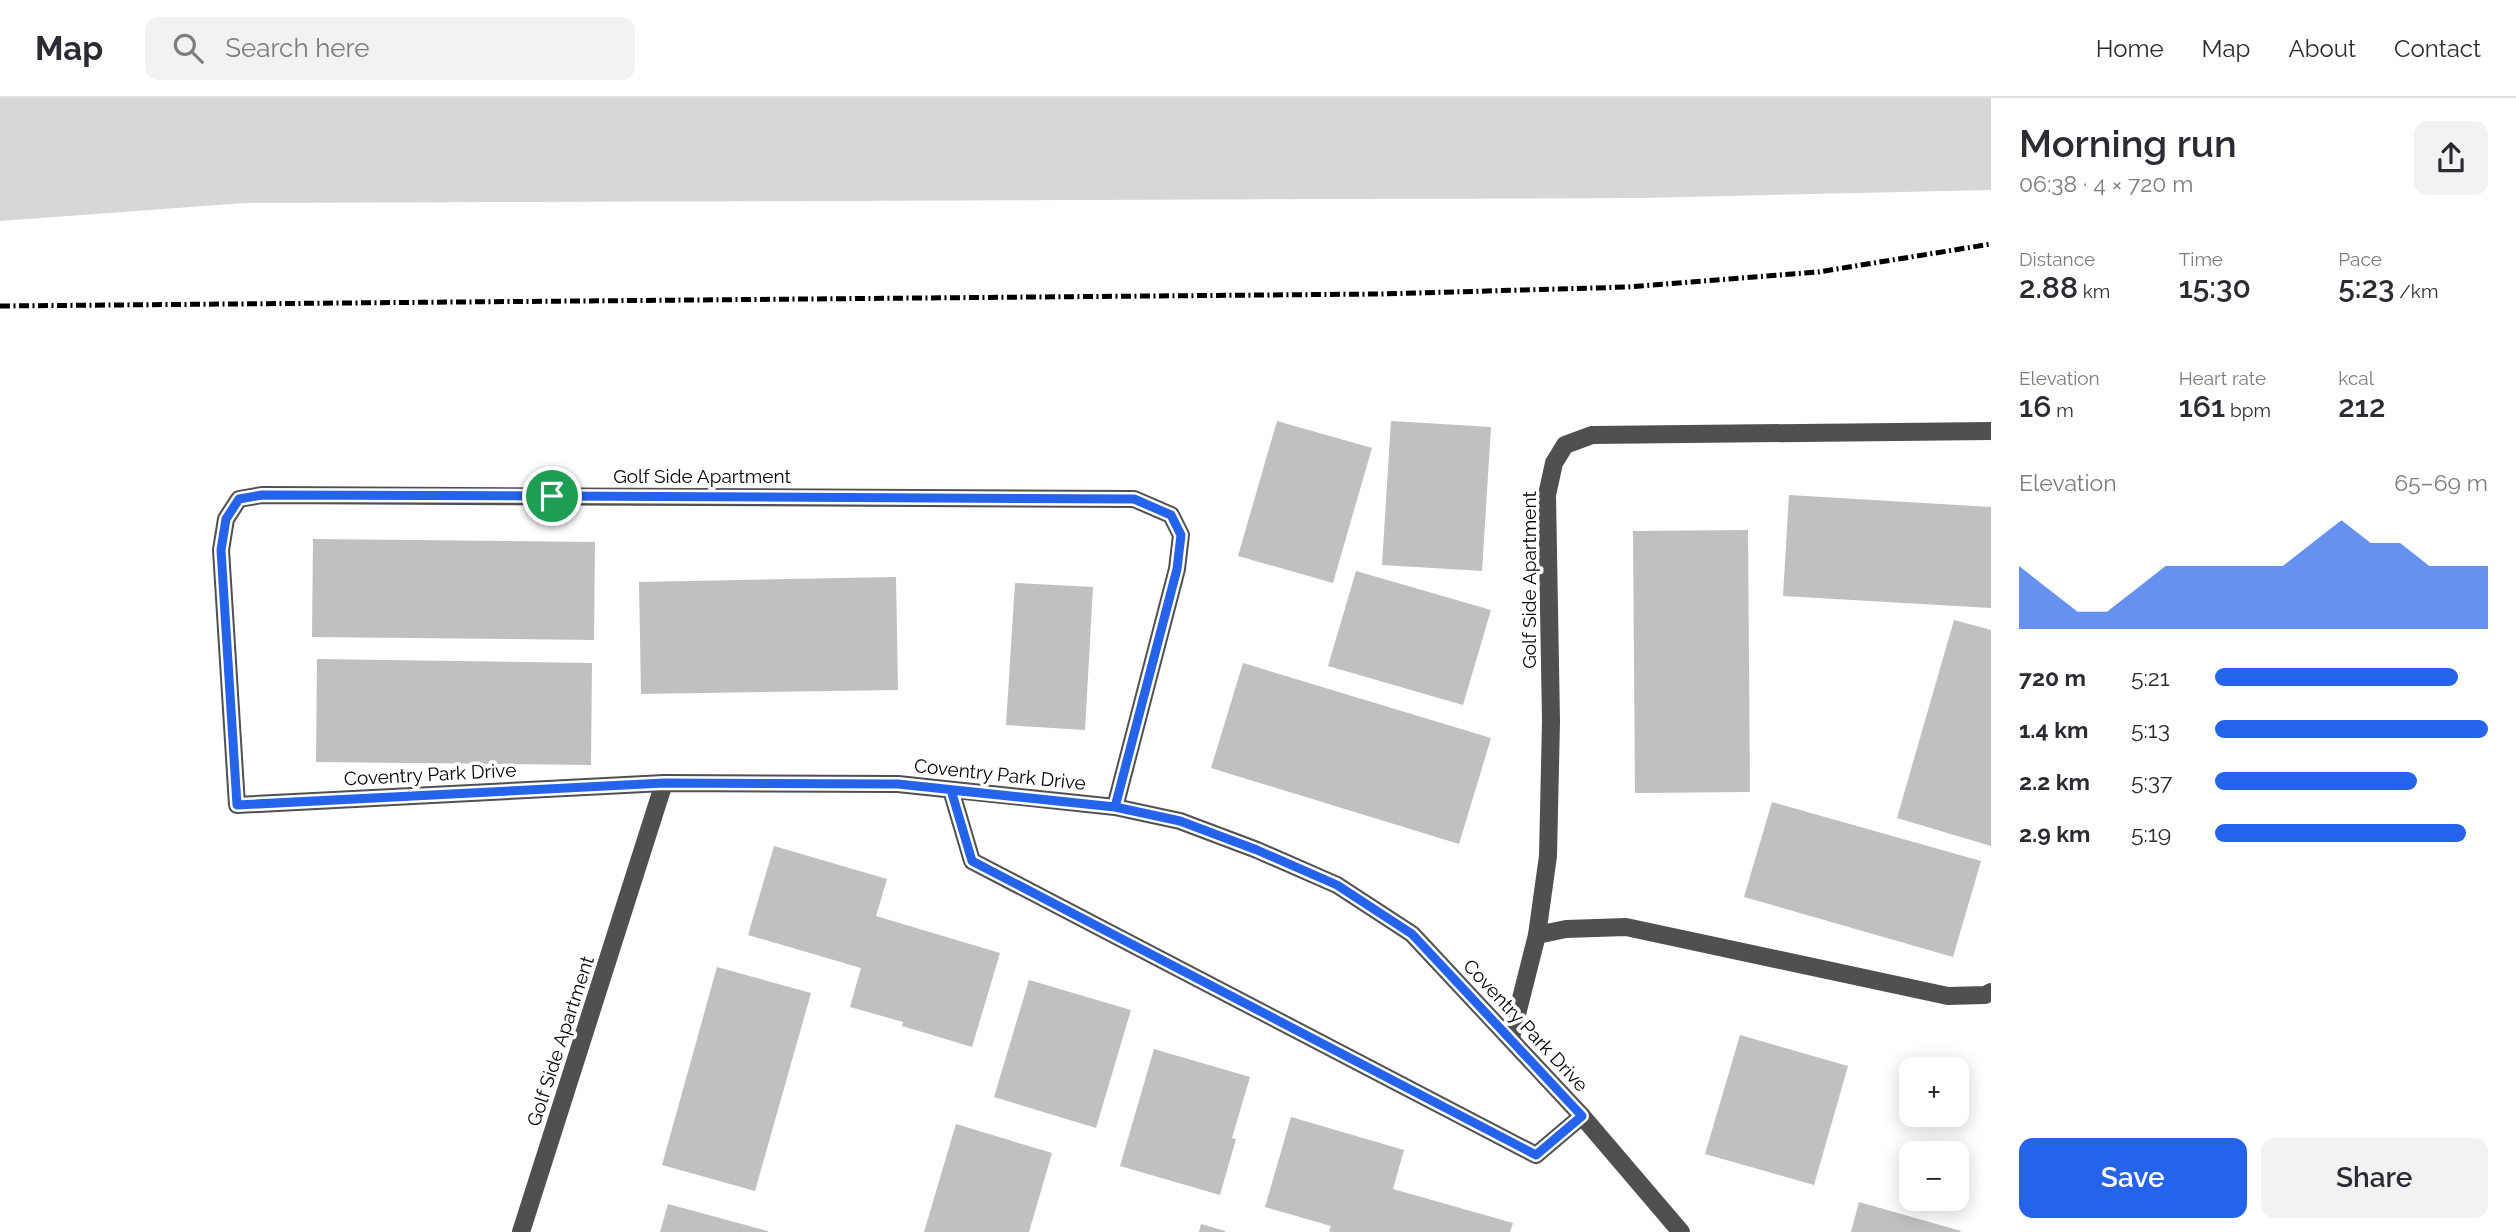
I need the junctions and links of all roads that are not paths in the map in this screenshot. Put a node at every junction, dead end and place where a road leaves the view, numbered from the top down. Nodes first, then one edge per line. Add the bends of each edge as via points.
1 (1991, 431) edge
2 (664, 783) junction
3 (951, 790) junction
4 (237, 805) joint
5 (1115, 807) junction
6 (1536, 935) junction
7 (1991, 992) edge
8 (1511, 1038) junction
9 (1582, 1116) junction
10 (521, 1232) edge
11 (1681, 1232) edge

1 - 6 street, Golf Side Apartment via 1592,435 1565,445 1547,495 1548,856
2 - 3 street, Coventry Park Drive via 898,784
2 - 4 street, Coventry Park Drive
2 - 10 street, Golf Side Apartment
3 - 5 street, Coventry Park Drive
3 - 9 street via 972,861 1524,1149 1536,1155
4 - 5 street, Golf Side Apartment via 221,550 226,519 239,499 262,495 1134,499 1171,515 1181,535 1177,569
5 - 8 street, Coventry Park Drive via 1180,821 1337,885 1412,934
6 - 7 street via 1626,927 1948,996
6 - 8 street, Golf Side Apartment
8 - 9 street, Coventry Park Drive
9 - 11 street, Coventry Park Drive

